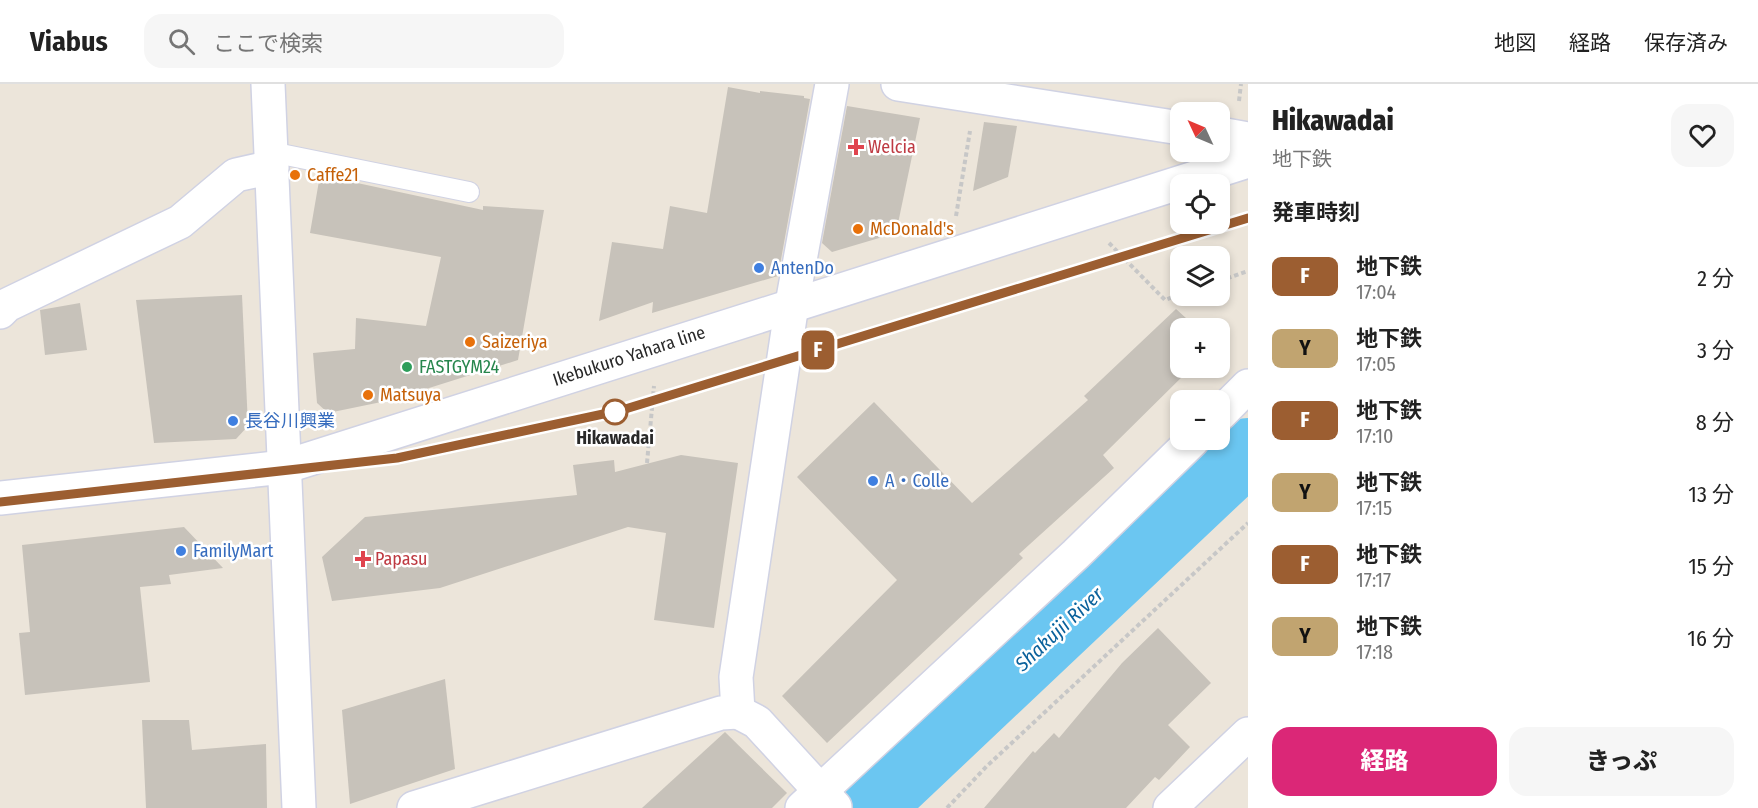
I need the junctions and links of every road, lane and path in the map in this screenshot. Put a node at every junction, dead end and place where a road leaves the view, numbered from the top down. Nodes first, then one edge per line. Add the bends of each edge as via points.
1 (267, 84) edge
2 (832, 84) edge
3 (898, 84) edge
4 (1242, 84) edge
5 (1230, 118) edge
6 (1230, 122) edge
7 (1170, 126) edge
8 (961, 127) dead end
9 (1248, 139) edge
10 (271, 159) junction
11 (1248, 161) edge
12 (469, 192) dead end
13 (955, 225) dead end
14 (1108, 242) dead end
15 (1248, 271) edge
16 (1230, 277) edge
17 (1170, 298) edge
18 (792, 304) junction
19 (2, 305) edge
20 (655, 383) dead end
21 (1248, 386) edge
22 (1230, 404) edge
23 (1183, 450) edge
24 (647, 463) dead end
25 (284, 467) junction
26 (0, 498) edge
27 (1248, 523) edge
28 (738, 712) junction
29 (1248, 734) edge
30 (821, 801) edge
31 (299, 808) edge
32 (414, 808) edge
33 (947, 808) edge
34 (1170, 808) edge

1 - 10 street
2 - 18 street
3 - 7 street
4 - 5 path
6 - 9 street
8 - 13 path via 970,129
10 - 12 lane
10 - 19 street via 236,175 180,222
10 - 25 street
11 - 18 street, Ikebukuro Yahara line
14 - 17 path via 1165,300
15 - 16 path
18 - 25 street, Ikebukuro Yahara line
18 - 28 street via 736,677
20 - 24 path
21 - 22 street
23 - 30 street
25 - 26 street, Ikebukuro Yahara line
25 - 31 street
27 - 33 path
28 - 30 street via 758,722
28 - 32 street via 721,713
29 - 34 street

